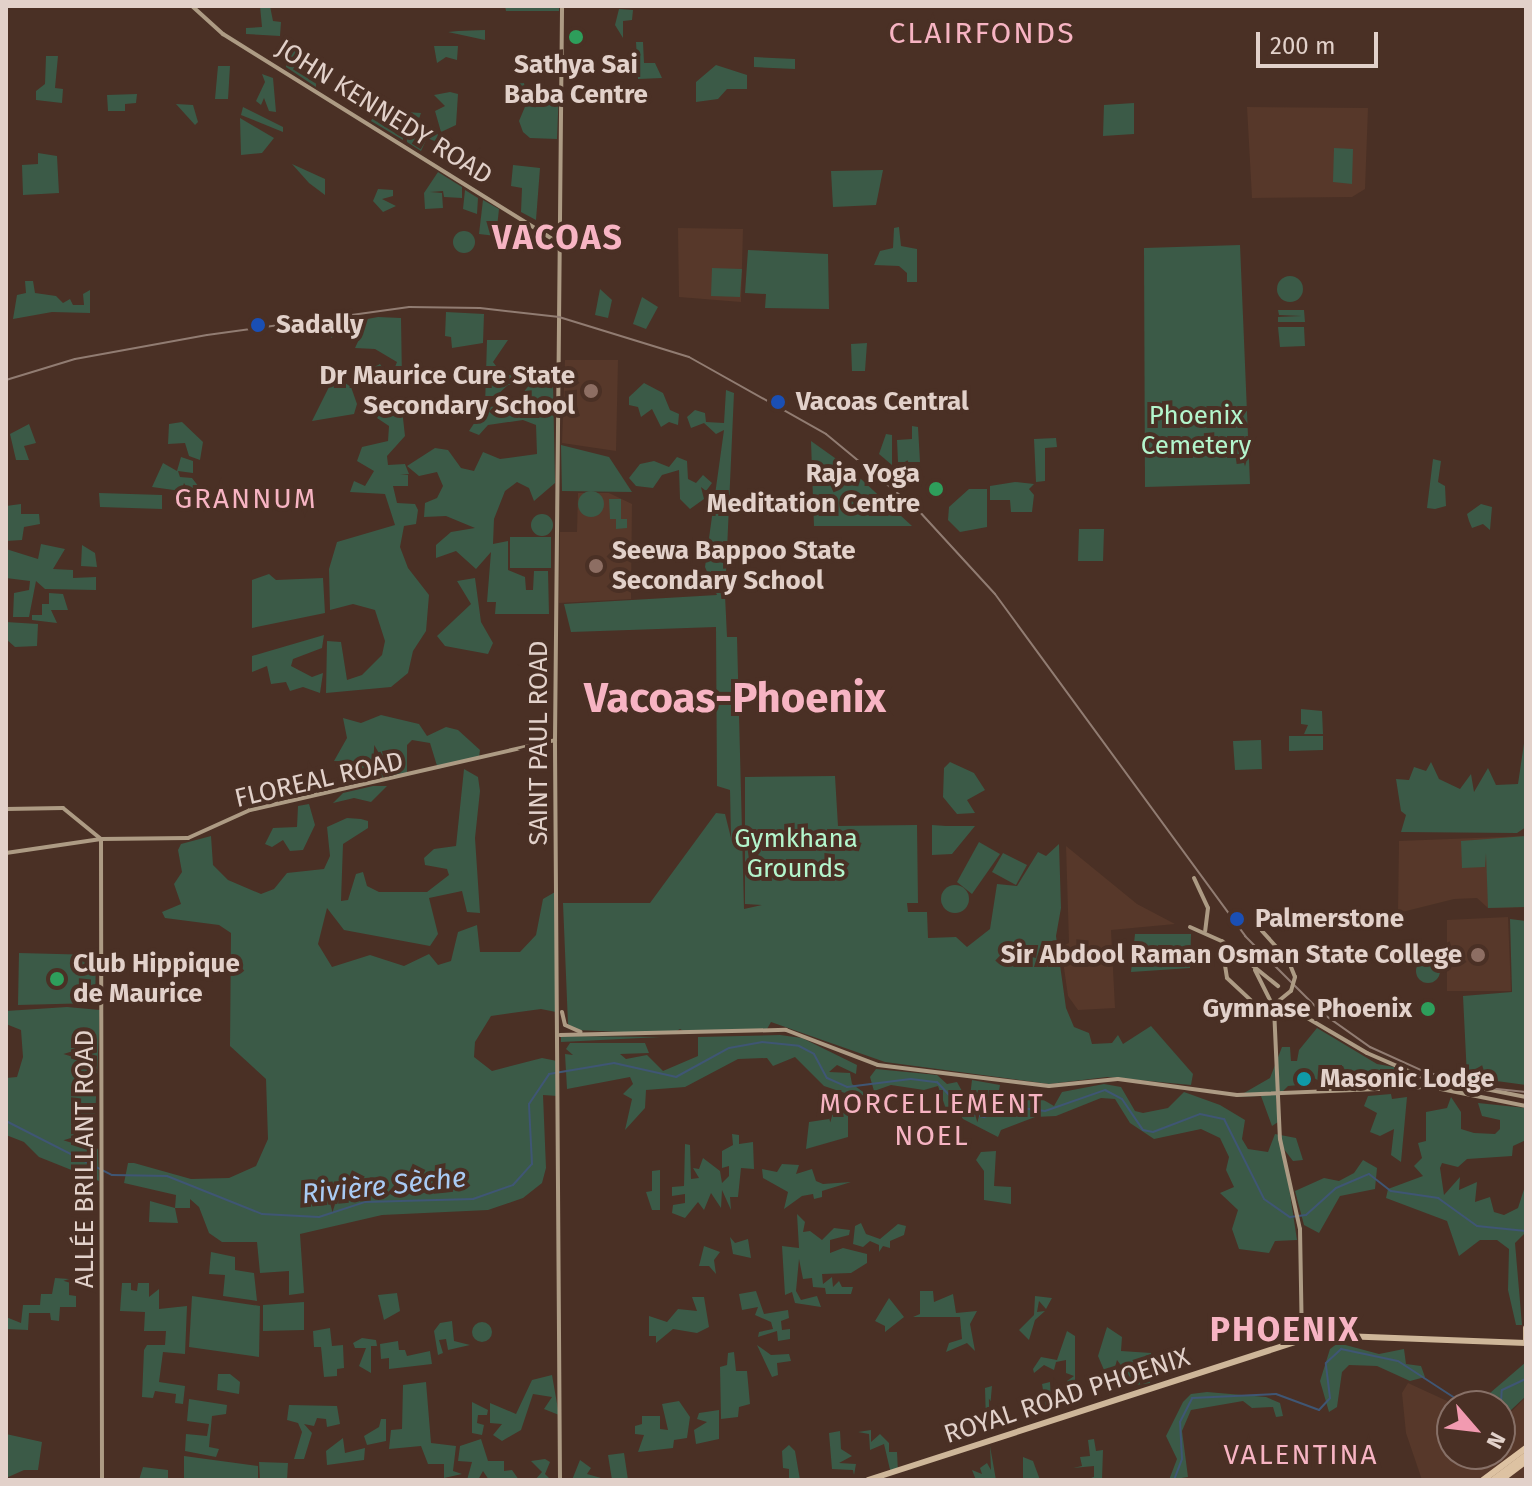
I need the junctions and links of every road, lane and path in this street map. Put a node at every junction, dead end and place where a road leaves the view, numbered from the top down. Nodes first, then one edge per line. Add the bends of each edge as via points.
1 (192, 6) edge
2 (562, 6) edge
3 (561, 244) junction
4 (555, 740) junction
5 (6, 809) edge
6 (101, 839) junction
7 (6, 853) edge
8 (1194, 878) dead end
9 (1190, 927) dead end
10 (1262, 931) dead end
11 (1205, 932) junction
12 (1232, 947) junction
13 (1255, 970) junction
14 (1278, 986) dead end
15 (559, 998) junction
16 (1274, 1008) junction
17 (560, 1035) junction
18 (614, 1035) junction
19 (1278, 1093) junction
20 (1257, 1094) junction
21 (1526, 1097) edge
22 (1526, 1106) edge
23 (1280, 1134) junction
24 (1525, 1337) edge
25 (1302, 1339) junction
26 (1526, 1448) edge
27 (1526, 1455) edge
28 (1526, 1461) edge
29 (1501, 1477) edge
30 (102, 1480) edge
31 (560, 1480) edge
32 (868, 1480) edge
33 (1483, 1480) edge
34 (1493, 1480) edge

1 - 3 main road, JOHN KENNEDY ROAD via 223,34
2 - 3 main road, SAINT PAUL ROAD
3 - 4 main road, SAINT PAUL ROAD
4 - 6 main road, FLOREAL ROAD via 250,810 188,838
4 - 15 main road, SAINT PAUL ROAD
5 - 6 main road via 63,808
6 - 7 main road, FLOREAL ROAD
6 - 30 main road, ALLÉE BRILLANT ROAD
8 - 11 main road via 1208,908
9 - 11 main road
10 - 12 main road, bridge via 1288,960 1295,977 1291,991 1276,1003 1253,1002 1227,978 1224,959
11 - 12 main road
12 - 13 main road
13 - 14 main road
13 - 16 main road
15 - 17 main road, SAINT PAUL ROAD
15 - 18 main road via 571,1030
16 - 19 main road
16 - 21 main road via 1292,1009 1420,1076
17 - 18 main road
17 - 31 main road, SAINT PAUL ROAD
18 - 20 main road via 786,1030 873,1064 903,1069 1049,1086 1118,1079
19 - 20 main road
19 - 22 main road via 1431,1087
19 - 23 main road
20 - 23 main road via 1276,1097
23 - 25 main road via 1297,1216
24 - 25 main road, ROYAL ROAD PHOENIX via 1515,1342 1331,1334
25 - 32 main road, ROYAL ROAD PHOENIX
26 - 33 highway
27 - 29 highway
28 - 29 highway
29 - 34 highway

